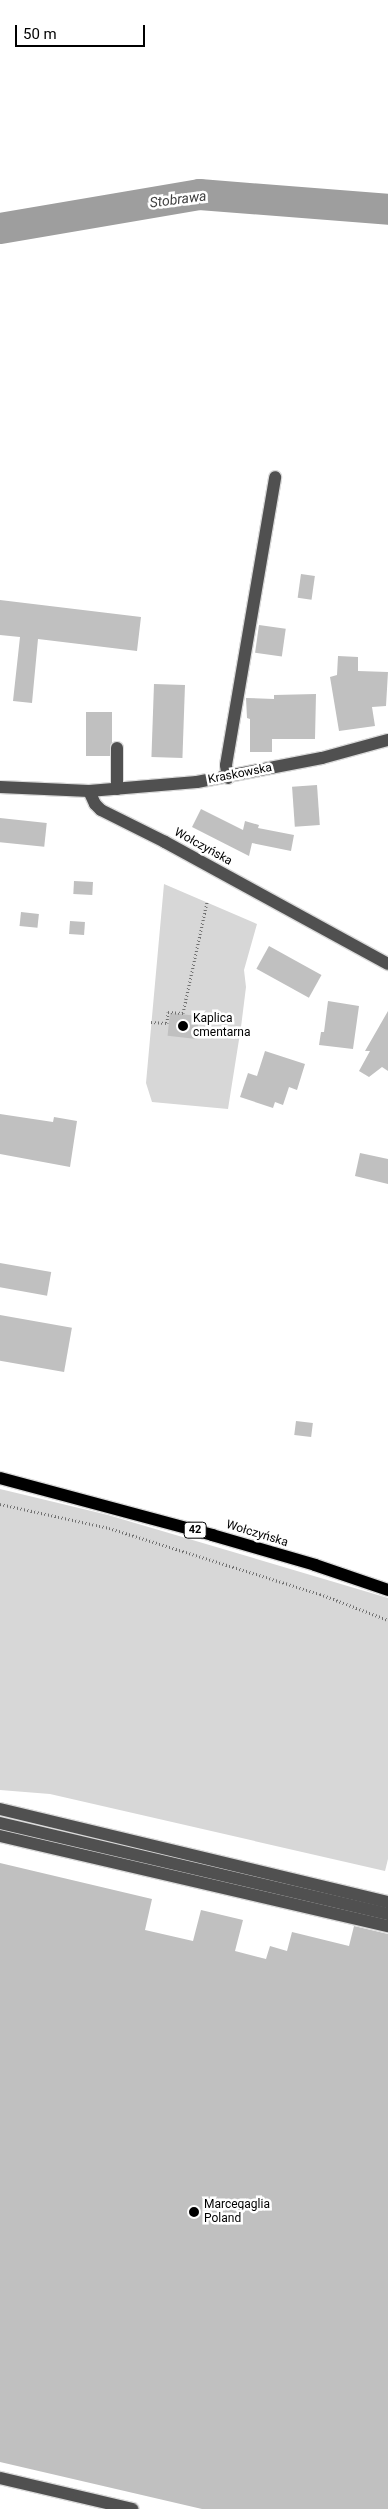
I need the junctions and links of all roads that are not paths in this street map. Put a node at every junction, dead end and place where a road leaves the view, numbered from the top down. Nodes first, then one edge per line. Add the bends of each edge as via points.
1 (275, 477) dead end
2 (388, 740) edge
3 (117, 748) dead end
4 (228, 778) junction
5 (0, 787) edge
6 (117, 789) junction
7 (89, 791) junction
8 (388, 964) edge
9 (0, 1478) edge
10 (388, 1590) edge
11 (0, 1809) edge
12 (0, 1823) edge
13 (0, 1836) edge
14 (388, 1902) edge
15 (388, 1914) edge
16 (388, 1926) edge
17 (0, 2478) edge
18 (132, 2509) edge

1 - 4 street via 226,765
2 - 4 street, Kraskowska
3 - 6 street
4 - 6 street, Kraskowska
5 - 7 street
6 - 7 street, Kraskowska
7 - 8 street, Wołczyńska via 101,810
9 - 10 main road, Wołczyńska / 42 via 203,1532
11 - 14 street
12 - 15 street
13 - 16 street
17 - 18 street

